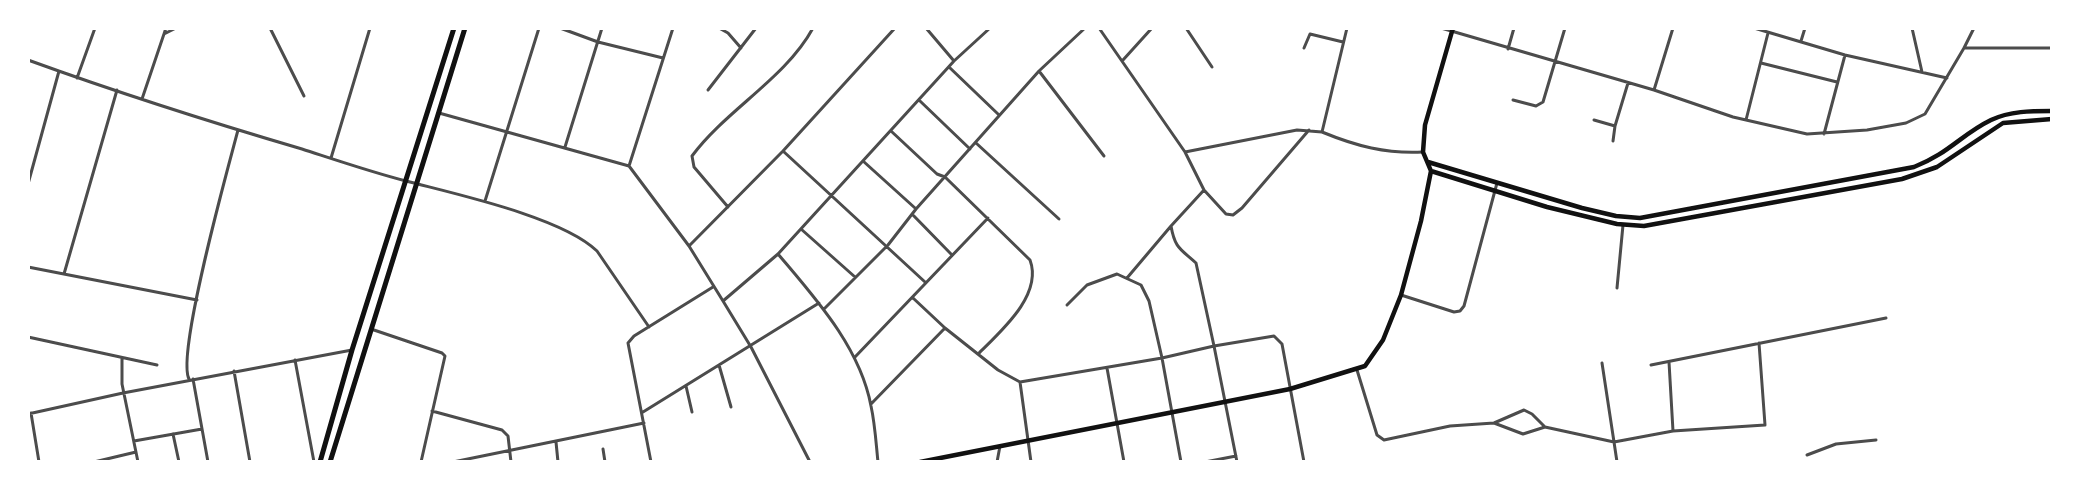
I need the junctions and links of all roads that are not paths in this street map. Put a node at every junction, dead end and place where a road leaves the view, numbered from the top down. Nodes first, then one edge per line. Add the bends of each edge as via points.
1 (95, 28) edge
2 (176, 28) edge
3 (270, 28) edge
4 (370, 28) edge
5 (454, 28) edge
6 (465, 28) edge
7 (539, 28) edge
8 (560, 28) edge
9 (602, 28) edge
10 (673, 28) edge
11 (719, 28) edge
12 (756, 28) edge
13 (813, 28) edge
14 (895, 28) edge
15 (926, 28) edge
16 (990, 28) edge
17 (1085, 28) edge
18 (1099, 28) edge
19 (1152, 28) edge
20 (1186, 28) edge
21 (1347, 28) edge
22 (1441, 28) edge
23 (1514, 28) edge
24 (1564, 28) edge
25 (1673, 28) edge
26 (1754, 28) edge
27 (1805, 28) edge
28 (1912, 28) edge
29 (1974, 28) edge
30 (165, 29) edge
31 (1452, 30) edge
32 (1768, 33) junction
33 (164, 34) junction
34 (1801, 41) junction
35 (598, 42) junction
36 (1344, 42) junction
37 (741, 48) junction
38 (1304, 48) dead end
39 (1964, 48) junction
40 (2052, 48) edge
41 (1508, 49) junction
42 (1845, 55) junction
43 (663, 58) junction
44 (28, 60) edge
45 (1122, 60) junction
46 (954, 62) junction
47 (1555, 63) junction
48 (1761, 63) junction
49 (1212, 67) dead end
50 (950, 68) junction
51 (59, 71) junction
52 (1039, 71) junction
53 (1922, 72) junction
54 (76, 78) junction
55 (1947, 78) junction
56 (1837, 82) junction
57 (1628, 83) junction
58 (117, 90) junction
59 (708, 90) dead end
60 (1654, 90) junction
61 (304, 96) dead end
62 (142, 99) junction
63 (920, 100) junction
64 (1513, 100) dead end
65 (2052, 111) edge
66 (439, 113) junction
67 (999, 114) junction
68 (2052, 119) edge
69 (1594, 120) dead end
70 (1746, 120) junction
71 (1616, 126) junction
72 (1310, 129) junction
73 (238, 130) junction
74 (507, 131) junction
75 (891, 131) junction
76 (1322, 132) junction
77 (1824, 134) junction
78 (1613, 141) dead end
79 (976, 142) junction
80 (565, 148) junction
81 (970, 149) junction
82 (783, 151) junction
83 (1185, 152) junction
84 (1424, 152) junction
85 (1104, 156) dead end
86 (331, 158) junction
87 (863, 161) junction
88 (1428, 162) junction
89 (629, 166) junction
90 (1431, 171) junction
91 (945, 177) junction
92 (406, 181) junction
93 (417, 183) junction
94 (1497, 183) junction
95 (28, 184) edge
96 (1204, 190) junction
97 (1495, 191) junction
98 (832, 196) junction
99 (1748, 199) junction
100 (485, 201) junction
101 (728, 207) junction
102 (916, 208) junction
103 (1749, 208) junction
104 (912, 214) junction
105 (988, 218) junction
106 (1059, 219) dead end
107 (1623, 225) junction
108 (1172, 226) junction
109 (801, 229) junction
110 (888, 245) junction
111 (689, 246) junction
112 (778, 254) junction
113 (952, 255) junction
114 (28, 267) edge
115 (64, 274) junction
116 (856, 278) junction
117 (1127, 278) junction
118 (925, 282) junction
119 (713, 287) junction
120 (1617, 288) dead end
121 (1401, 295) junction
122 (913, 298) junction
123 (197, 300) junction
124 (723, 301) junction
125 (819, 303) junction
126 (1067, 305) dead end
127 (824, 309) junction
128 (1886, 318) dead end
129 (649, 327) junction
130 (945, 328) junction
131 (371, 329) junction
132 (28, 337) edge
133 (1759, 343) junction
134 (1214, 346) junction
135 (751, 347) junction
136 (352, 350) junction
137 (978, 354) junction
138 (855, 357) junction
139 (122, 358) junction
140 (1162, 358) junction
141 (295, 360) junction
142 (1669, 362) junction
143 (1602, 363) dead end
144 (157, 365) dead end
145 (719, 365) junction
146 (1651, 365) dead end
147 (1107, 368) junction
148 (1357, 370) junction
149 (234, 371) junction
150 (191, 380) junction
151 (1020, 382) junction
152 (686, 386) junction
153 (1290, 389) junction
154 (123, 393) junction
155 (1226, 402) junction
156 (871, 404) junction
157 (731, 406) dead end
158 (432, 411) junction
159 (643, 412) junction
160 (692, 412) dead end
161 (30, 413) edge
162 (1173, 414) junction
163 (644, 423) junction
164 (1494, 423) junction
165 (1117, 425) junction
166 (1545, 427) junction
167 (202, 429) junction
168 (1673, 432) junction
169 (173, 434) junction
170 (1028, 440) junction
171 (1876, 440) dead end
172 (134, 441) junction
173 (556, 442) junction
174 (1614, 442) junction
175 (1000, 446) junction
176 (603, 449) dead end
177 (136, 452) junction
178 (509, 452) junction
179 (1807, 455) dead end
180 (1236, 456) junction
181 (39, 462) edge
182 (94, 462) edge
183 (138, 462) edge
184 (178, 462) edge
185 (208, 462) edge
186 (250, 462) edge
187 (314, 462) edge
188 (320, 462) edge
189 (330, 462) edge
190 (421, 462) edge
191 (453, 462) edge
192 (511, 462) edge
193 (558, 462) edge
194 (605, 462) edge
195 (651, 462) edge
196 (810, 462) edge
197 (878, 462) edge
198 (920, 462) edge
199 (997, 462) edge
200 (1031, 462) edge
201 (1124, 462) edge
202 (1181, 462) edge
203 (1205, 462) edge
204 (1237, 462) edge
205 (1304, 462) edge
206 (1617, 462) edge

1 - 54 street
2 - 33 street
3 - 61 street
4 - 86 street
5 - 92 main road
6 - 66 main road
7 - 74 street
8 - 35 street
9 - 35 street
10 - 43 street
11 - 37 street
12 - 37 street
13 - 101 street via 787,61 692,156 694,166
14 - 82 street
15 - 46 street
16 - 46 street
17 - 52 street
18 - 45 street
19 - 45 street
20 - 49 street
21 - 36 street
22 - 31 street
23 - 41 street
24 - 47 street
25 - 60 street
26 - 32 street
27 - 34 street
28 - 53 street
29 - 39 street
30 - 33 street
31 - 41 street
31 - 84 main road via 1425,125
32 - 34 street
32 - 48 street
33 - 62 street
34 - 42 street
35 - 43 street
35 - 80 street
36 - 38 street via 1310,34
36 - 76 street
37 - 59 street
39 - 40 street
39 - 55 street
41 - 47 street
42 - 53 street
42 - 56 street
43 - 89 street
44 - 51 street
45 - 83 street
46 - 50 street
47 - 57 street
47 - 64 street via 1539,105
48 - 56 street
48 - 70 street
50 - 63 street
50 - 67 street
51 - 54 street
51 - 95 street
52 - 67 street
52 - 85 street
53 - 55 street
54 - 58 street
55 - 77 street via 1918,119
56 - 77 street
57 - 60 street
57 - 71 street
58 - 62 street
58 - 115 street
60 - 70 street
62 - 73 street
63 - 75 street
63 - 81 street
65 - 99 main road via 2014,113 1990,120 1941,156 1914,167
66 - 74 street
66 - 93 main road
67 - 79 street
68 - 103 main road via 2003,123 1923,173
69 - 71 street
70 - 77 street via 1807,134
71 - 78 street
72 - 76 street
72 - 83 street
72 - 96 street via 1233,214 1226,214
73 - 86 street
73 - 123 street
74 - 80 street
74 - 100 street
75 - 87 street
75 - 91 street
76 - 84 street via 1371,150
79 - 81 street
79 - 106 street
80 - 89 street
81 - 91 street
82 - 98 street
82 - 101 street
83 - 96 street
84 - 88 main road
86 - 92 street
87 - 98 street
87 - 102 street
88 - 90 main road
88 - 94 main road
89 - 111 street
90 - 97 main road
90 - 121 main road
91 - 102 street
91 - 105 street
92 - 93 street
92 - 136 main road
93 - 100 street
93 - 131 main road
94 - 97 street
94 - 99 main road via 1628,218
96 - 108 street
97 - 107 main road
97 - 121 street via 1460,311
98 - 109 street
98 - 110 street
99 - 103 main road
100 - 129 street via 588,242
101 - 111 street
102 - 104 street
103 - 107 main road via 1644,226
104 - 110 street
104 - 113 street
105 - 113 street
105 - 137 street via 1030,260 1034,271 1033,282 1011,318
107 - 120 street
108 - 117 street
108 - 134 street via 1181,254 1196,263
109 - 112 street
109 - 116 street
110 - 116 street
110 - 118 street
111 - 119 street
112 - 124 street
112 - 125 street
113 - 118 street
114 - 115 street
115 - 123 street
116 - 127 street
117 - 126 street via 1117,274 1087,285
117 - 140 street via 1141,285 1149,301
118 - 122 street
119 - 124 street
119 - 129 street
121 - 148 main road via 1378,351
122 - 130 street
122 - 138 street
123 - 150 street via 185,360 185,373
124 - 135 street
125 - 127 street
125 - 135 street
127 - 138 street
128 - 133 street
129 - 159 street via 628,343
130 - 137 street
130 - 156 street
131 - 158 street via 442,352 445,360
131 - 189 main road
132 - 139 street
133 - 142 street
133 - 168 street via 1765,425
134 - 140 street
134 - 153 street via 1274,336 1279,339
134 - 155 street
135 - 145 street
135 - 196 street
136 - 141 street
136 - 188 main road
137 - 151 street
138 - 156 street
139 - 144 street
139 - 154 street
140 - 147 street
140 - 162 street
141 - 149 street
141 - 187 street
142 - 146 street
142 - 168 street
143 - 174 street
145 - 152 street
145 - 157 street
147 - 151 street
147 - 165 street
148 - 153 main road
148 - 164 street via 1377,435 1384,440 1450,426
149 - 150 street
149 - 186 street
150 - 154 street
150 - 167 street
151 - 170 street
152 - 159 street
152 - 160 street
153 - 155 main road
153 - 205 street
154 - 161 street
154 - 172 street
155 - 162 main road
155 - 180 street
156 - 197 street
158 - 178 street via 502,430 508,436
158 - 190 street
159 - 163 street
161 - 181 street
162 - 165 main road
162 - 202 street
163 - 173 street
163 - 195 street
164 - 166 street via 1523,434
164 - 166 street via 1524,410
165 - 170 main road
165 - 201 street
166 - 174 street
167 - 169 street
167 - 185 street
168 - 174 street
169 - 172 street
169 - 184 street
170 - 175 main road
170 - 200 street
171 - 179 street via 1836,444
172 - 177 street
173 - 178 street
173 - 193 street
174 - 206 street
175 - 198 main road
175 - 199 street
176 - 194 street
177 - 182 street
177 - 183 street
178 - 191 street
178 - 192 street
180 - 203 street
180 - 204 street

